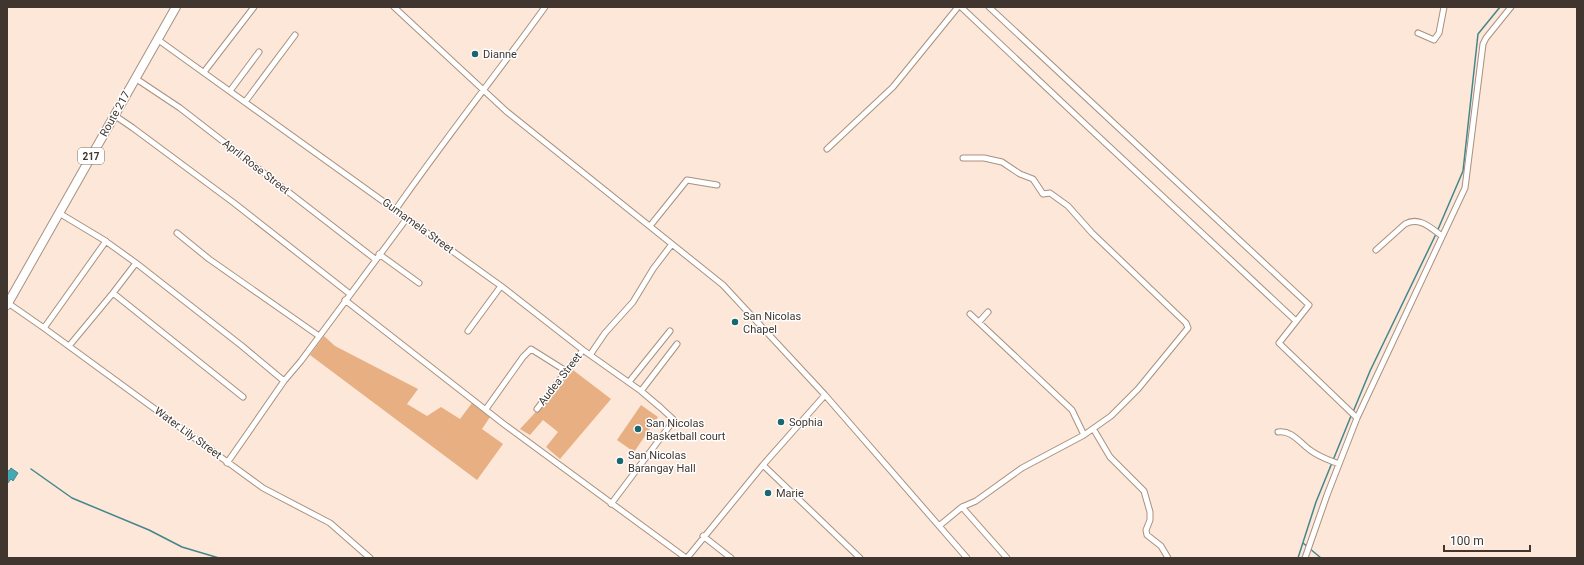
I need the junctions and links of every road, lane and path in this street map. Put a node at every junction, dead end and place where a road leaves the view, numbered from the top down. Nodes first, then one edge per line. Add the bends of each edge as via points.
1 (176, 7) edge
2 (254, 7) edge
3 (394, 7) edge
4 (545, 7) edge
5 (958, 7) edge
6 (961, 7) edge
7 (989, 7) edge
8 (1444, 7) edge
9 (1511, 7) edge
10 (1418, 33) dead end
11 (295, 35) dead end
12 (157, 39) junction
13 (259, 52) dead end
14 (204, 72) junction
15 (135, 78) junction
16 (230, 91) junction
17 (483, 91) junction
18 (245, 102) junction
19 (114, 115) junction
20 (827, 149) dead end
21 (963, 158) dead end
22 (717, 185) dead end
23 (396, 209) junction
24 (59, 213) junction
25 (407, 218) junction
26 (650, 226) junction
27 (177, 233) dead end
28 (1442, 236) junction
29 (106, 241) junction
30 (672, 244) junction
31 (1376, 250) dead end
32 (379, 254) junction
33 (375, 259) junction
34 (136, 263) junction
35 (419, 283) dead end
36 (500, 286) junction
37 (113, 293) junction
38 (350, 294) junction
39 (345, 300) junction
40 (7, 304) edge
41 (988, 312) dead end
42 (970, 314) dead end
43 (1296, 321) junction
44 (979, 322) junction
45 (44, 328) junction
46 (468, 331) dead end
47 (670, 331) dead end
48 (318, 336) junction
49 (678, 344) dead end
50 (69, 346) junction
51 (583, 350) junction
52 (590, 354) junction
53 (566, 371) junction
54 (284, 381) junction
55 (629, 382) junction
56 (640, 391) junction
57 (826, 395) junction
58 (243, 397) dead end
59 (486, 409) junction
60 (537, 409) dead end
61 (1357, 418) junction
62 (1094, 430) junction
63 (1278, 432) dead end
64 (1084, 436) junction
65 (227, 463) junction
66 (1339, 464) junction
67 (763, 465) junction
68 (611, 504) junction
69 (962, 506) junction
70 (939, 526) junction
71 (703, 536) junction
72 (1306, 555) edge
73 (370, 558) edge
74 (686, 558) edge
75 (730, 558) edge
76 (860, 558) edge
77 (967, 558) edge
78 (1007, 558) edge
79 (1168, 558) edge

1 - 12 main road, Route 217 / 217
2 - 14 street
3 - 17 street
4 - 17 street
5 - 20 street via 893,87
6 - 43 street
7 - 43 street via 1309,305
8 - 10 street via 1439,33 1434,40
9 - 28 street via 1483,44 1465,188
11 - 18 street
12 - 14 street, Gumamela Street
12 - 15 main road, Route 217 / 217
13 - 16 street
14 - 16 street, Gumamela Street
15 - 19 main road, Route 217 / 217
15 - 33 street, April Rose Street via 180,108
16 - 18 street, Gumamela Street
17 - 23 street
17 - 26 street
18 - 23 street, Gumamela Street
19 - 24 main road, Route 217 / 217
19 - 38 street
21 - 62 street via 984,158 1002,162 1033,179 1043,194 1050,193 1068,206 1092,233 1188,326 1186,332 1138,389
22 - 26 street via 687,180
23 - 25 street, Gumamela Street
24 - 29 street
24 - 40 main road, Route 217 / 217
25 - 32 street
25 - 36 street, Gumamela Street
26 - 30 street
27 - 48 street via 209,259
28 - 31 street via 1421,222 1410,221
28 - 61 street
29 - 34 street
29 - 45 street
30 - 52 street via 652,269 633,302
30 - 57 street via 723,285
32 - 33 street
32 - 35 street
33 - 38 street
34 - 37 street
34 - 54 street
36 - 46 street
36 - 51 street, Gumamela Street
37 - 50 street
37 - 58 street
38 - 39 street
39 - 48 street
39 - 59 street
40 - 45 street, Water Lily Street
41 - 44 street
42 - 44 street
43 - 61 street via 1279,343
44 - 64 street via 1072,410
45 - 50 street, Water Lily Street
47 - 55 street
48 - 54 street
49 - 56 street
50 - 65 street, Water Lily Street
51 - 52 street, Gumamela Street
51 - 53 street, Audea Street
52 - 55 street, Gumamela Street
53 - 59 street via 531,349
53 - 60 street, Audea Street
54 - 65 street
55 - 56 street, Gumamela Street
56 - 68 street, Gumamela Street via 674,420
57 - 67 street
57 - 70 street
59 - 68 street
61 - 66 street
62 - 64 street
62 - 79 street via 1110,457 1144,491 1150,512 1147,536 1161,546
63 - 66 street via 1287,432 1310,451
64 - 69 street via 1022,468 976,502
65 - 73 street, Water Lily Street via 263,488 330,523
66 - 72 street
67 - 71 street
67 - 76 street
68 - 74 street
69 - 70 street
69 - 78 street
70 - 77 street
71 - 74 street
71 - 75 street

